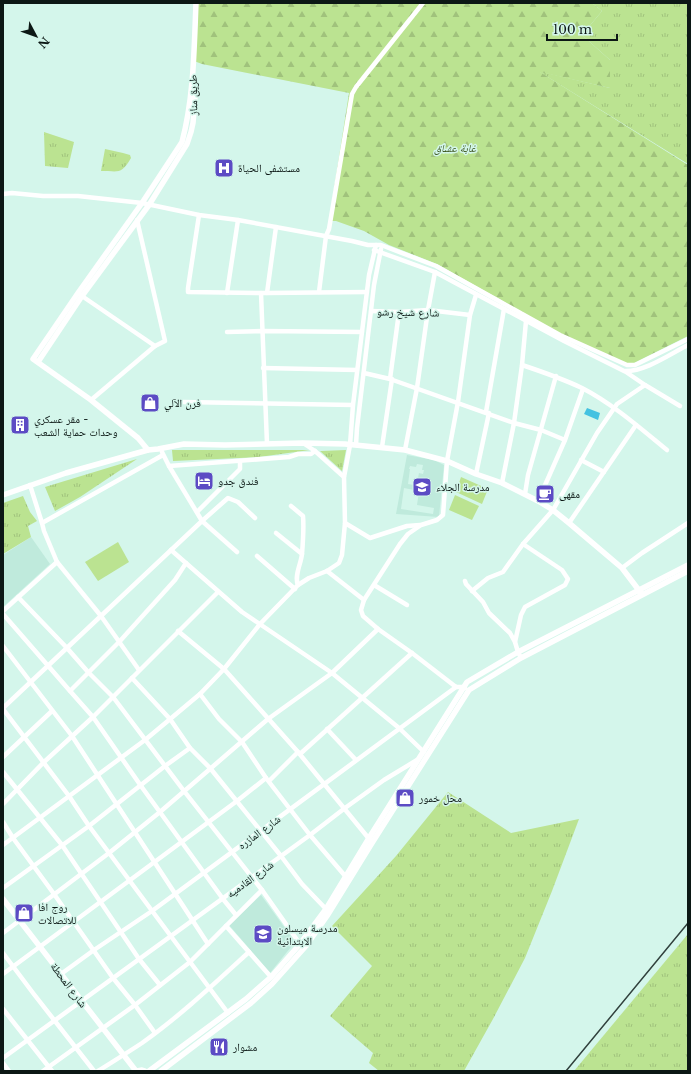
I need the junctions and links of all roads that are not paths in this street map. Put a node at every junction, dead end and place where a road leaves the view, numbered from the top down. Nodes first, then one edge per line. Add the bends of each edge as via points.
1 (196, 3) edge
2 (423, 3) edge
3 (193, 69) junction
4 (3, 194) edge
5 (142, 203) junction
6 (149, 205) junction
7 (199, 215) junction
8 (133, 216) junction
9 (238, 220) junction
10 (137, 221) junction
11 (276, 227) junction
12 (326, 236) junction
13 (368, 245) junction
14 (379, 245) junction
15 (377, 251) junction
16 (435, 272) junction
17 (319, 292) junction
18 (367, 292) junction
19 (227, 293) junction
20 (261, 293) junction
21 (267, 293) junction
22 (80, 294) junction
23 (476, 294) junction
24 (504, 309) junction
25 (428, 310) junction
26 (371, 311) junction
27 (399, 312) junction
28 (470, 315) junction
29 (526, 321) junction
30 (262, 331) junction
31 (227, 332) dead end
32 (362, 332) junction
33 (688, 339) edge
34 (688, 345) edge
35 (155, 346) junction
36 (522, 365) junction
37 (264, 368) junction
38 (357, 370) junction
39 (624, 371) junction
40 (364, 373) junction
41 (556, 376) junction
42 (391, 379) junction
43 (645, 385) junction
44 (417, 388) junction
45 (584, 389) junction
46 (91, 400) junction
47 (183, 402) dead end
48 (458, 402) junction
49 (266, 404) junction
50 (353, 405) junction
51 (680, 406) dead end
52 (613, 408) junction
53 (488, 413) junction
54 (514, 423) junction
55 (636, 425) junction
56 (541, 430) junction
57 (565, 440) junction
58 (303, 443) junction
59 (267, 444) junction
60 (353, 445) junction
61 (382, 447) junction
62 (148, 450) junction
63 (405, 450) junction
64 (667, 450) dead end
65 (315, 451) junction
66 (161, 452) junction
67 (581, 460) junction
68 (447, 461) junction
69 (240, 462) junction
70 (169, 466) junction
71 (604, 472) junction
72 (476, 474) junction
73 (344, 477) junction
74 (502, 483) junction
75 (30, 484) junction
76 (3, 494) edge
77 (525, 494) junction
78 (538, 501) junction
79 (291, 506) dead end
80 (553, 510) junction
81 (196, 512) junction
82 (255, 518) dead end
83 (202, 521) junction
84 (42, 523) junction
85 (344, 523) junction
86 (570, 523) junction
87 (688, 523) edge
88 (420, 525) junction
89 (276, 533) dead end
90 (523, 544) junction
91 (171, 550) junction
92 (237, 552) dead end
93 (302, 554) junction
94 (257, 556) dead end
95 (57, 562) junction
96 (186, 563) junction
97 (688, 565) edge
98 (622, 568) junction
99 (327, 571) junction
100 (688, 571) edge
101 (465, 581) dead end
102 (374, 585) junction
103 (296, 587) junction
104 (472, 591) junction
105 (218, 592) junction
106 (640, 593) junction
107 (18, 597) junction
108 (364, 600) junction
109 (407, 605) dead end
110 (3, 612) edge
111 (101, 616) junction
112 (260, 624) junction
113 (378, 630) junction
114 (178, 631) junction
115 (120, 641) junction
116 (515, 642) junction
117 (3, 646) edge
118 (67, 648) junction
119 (412, 653) junction
120 (520, 655) junction
121 (48, 666) junction
122 (224, 669) junction
123 (140, 670) junction
124 (88, 672) junction
125 (332, 673) junction
126 (132, 678) junction
127 (31, 682) junction
128 (456, 687) junction
129 (463, 687) junction
130 (469, 690) junction
131 (70, 691) junction
132 (200, 694) junction
133 (113, 697) junction
134 (362, 698) junction
135 (3, 708) edge
136 (52, 711) junction
137 (93, 717) junction
138 (268, 719) junction
139 (170, 720) junction
140 (399, 728) junction
141 (327, 729) junction
142 (72, 736) junction
143 (24, 737) junction
144 (145, 740) junction
145 (242, 742) junction
146 (190, 748) junction
147 (424, 752) junction
148 (299, 753) junction
149 (3, 757) edge
150 (122, 757) junction
151 (356, 760) junction
152 (421, 760) junction
153 (43, 763) junction
154 (165, 766) junction
155 (210, 768) junction
156 (3, 772) edge
157 (97, 775) junction
158 (268, 779) junction
159 (325, 783) junction
160 (141, 786) junction
161 (17, 789) junction
162 (184, 791) junction
163 (69, 796) junction
164 (237, 801) junction
165 (3, 804) edge
166 (116, 804) junction
167 (345, 808) junction
168 (290, 809) junction
169 (160, 812) junction
170 (40, 817) junction
171 (3, 822) edge
172 (208, 822) junction
173 (89, 826) junction
174 (261, 831) junction
175 (135, 832) junction
176 (310, 835) junction
177 (13, 838) junction
178 (370, 840) junction
179 (182, 842) junction
180 (3, 845) edge
181 (62, 845) junction
182 (109, 852) junction
183 (231, 852) junction
184 (281, 856) junction
185 (154, 862) junction
186 (34, 865) junction
187 (81, 873) junction
188 (204, 873) junction
189 (346, 877) junction
190 (251, 878) junction
191 (129, 880) junction
192 (3, 888) edge
193 (262, 890) junction
194 (54, 894) junction
195 (175, 894) junction
196 (3, 899) edge
197 (223, 899) junction
198 (100, 902) junction
199 (326, 909) junction
200 (152, 911) junction
201 (236, 915) junction
202 (327, 916) junction
203 (19, 920) junction
204 (74, 921) junction
205 (192, 921) junction
206 (226, 926) junction
207 (121, 932) junction
208 (3, 933) edge
209 (170, 936) junction
210 (208, 944) junction
211 (300, 944) junction
212 (39, 947) junction
213 (94, 950) junction
214 (249, 952) junction
215 (3, 953) edge
216 (139, 959) junction
217 (190, 962) junction
218 (13, 966) junction
219 (3, 974) edge
220 (61, 974) junction
221 (271, 977) junction
222 (113, 978) junction
223 (160, 985) junction
224 (209, 989) junction
225 (81, 1001) junction
226 (135, 1005) junction
227 (3, 1009) edge
228 (228, 1013) junction
229 (55, 1021) junction
230 (102, 1028) junction
231 (155, 1033) junction
232 (27, 1040) junction
233 (76, 1047) junction
234 (123, 1055) junction
235 (3, 1058) edge
236 (3, 1062) edge
237 (50, 1069) edge
238 (9, 1071) edge
239 (43, 1071) edge
240 (94, 1071) edge
241 (98, 1071) edge
242 (137, 1071) edge
243 (145, 1071) edge
244 (149, 1071) edge
245 (161, 1071) edge

1 - 3 main road
2 - 12 street via 352,94
3 - 5 main road, طريق مناز via 182,142
3 - 6 main road, طريق مناز via 195,100 191,132 187,144
4 - 5 street via 78,196
5 - 6 street
5 - 8 main road, طريق مناز
6 - 7 street
6 - 10 main road, طريق مناز
7 - 9 street
7 - 19 street via 188,292
8 - 10 street
8 - 22 main road, طريق مناز
9 - 11 street
9 - 19 street
10 - 22 main road, طريق مناز
10 - 35 street via 165,341
11 - 12 street
11 - 21 street
12 - 13 street
12 - 17 street
13 - 14 street
13 - 15 street
14 - 15 street
14 - 33 street via 436,266 560,335 627,365 635,365
15 - 16 street
15 - 18 street via 369,275
15 - 26 street
16 - 23 street
16 - 25 street
17 - 18 street
17 - 21 street
18 - 32 street
19 - 20 street
20 - 21 street
20 - 30 street
22 - 35 street
22 - 46 main road, طريق مناز via 36,360
23 - 24 street
23 - 28 street
24 - 29 street
24 - 53 street
25 - 27 street, شارع شيخ رشو
25 - 28 street, شارع شيخ رشو
25 - 44 street
26 - 27 street, شارع شيخ رشو
26 - 40 street
27 - 42 street
28 - 48 street
29 - 36 street
29 - 39 street
30 - 31 street
30 - 32 street
30 - 37 street
32 - 38 street
34 - 39 street via 639,369
35 - 46 street
36 - 41 street
36 - 54 street
37 - 38 street
37 - 49 street
38 - 50 street
39 - 43 street
40 - 42 street
40 - 60 street
41 - 45 street
41 - 56 street
42 - 44 street
42 - 61 street
43 - 51 street
43 - 52 street
44 - 48 street
44 - 63 street
45 - 52 street
45 - 57 street
46 - 62 main road via 138,438
47 - 49 street
48 - 53 street
48 - 68 street
49 - 50 street
49 - 59 street
50 - 60 street
52 - 55 street
52 - 67 street
53 - 54 street
53 - 72 street
54 - 56 street
54 - 74 street
55 - 64 street
55 - 71 street
56 - 57 street
56 - 77 street
57 - 78 street
58 - 59 main road
58 - 60 main road
58 - 65 street
59 - 66 main road via 184,444
60 - 61 main road
60 - 73 street
61 - 63 main road
62 - 66 main road
62 - 75 main road
63 - 68 main road
65 - 69 street via 311,454
65 - 73 street
66 - 70 street
66 - 84 street
67 - 71 street
67 - 80 street
68 - 72 main road
68 - 88 street via 443,515 438,520
69 - 70 street
69 - 81 street via 240,469
70 - 81 street
71 - 86 street
72 - 74 main road
73 - 85 street
74 - 77 main road
75 - 76 main road
75 - 84 street
77 - 78 main road
78 - 80 main road
79 - 93 street via 303,516
80 - 86 main road
80 - 90 street
81 - 83 street
82 - 83 street via 238,502 228,498
83 - 91 street
83 - 92 street
84 - 95 street
85 - 88 street via 370,538 407,526
85 - 99 street via 342,555 339,563
86 - 98 main road
87 - 98 street
88 - 102 street via 400,544
89 - 93 street
90 - 104 street via 503,572 488,578
90 - 116 street via 562,570 568,579 565,585 525,607
91 - 96 street
91 - 111 street
93 - 103 street
94 - 103 street
95 - 107 street
95 - 111 street
96 - 105 street
96 - 115 street via 175,580
97 - 106 main road
98 - 106 main road
99 - 103 street via 309,578
99 - 108 street
100 - 106 main road
101 - 104 street
102 - 108 street
102 - 109 street
103 - 112 street
104 - 116 street
105 - 112 street
105 - 114 street
106 - 120 main road
107 - 110 street
107 - 118 street
108 - 113 street via 361,610 363,616
110 - 121 street
111 - 115 street
111 - 118 street
112 - 122 street
112 - 125 street
113 - 119 street
113 - 125 street
114 - 122 street
114 - 123 street
115 - 123 street
115 - 124 street
116 - 120 street
117 - 127 street
118 - 121 street
118 - 124 street
119 - 128 street
119 - 134 street
120 - 129 main road via 473,678
120 - 130 main road
121 - 127 street
121 - 131 street
122 - 132 street
122 - 138 street
123 - 126 street
124 - 131 street
124 - 133 street
125 - 134 street
125 - 138 street
126 - 133 street
126 - 139 street
127 - 135 street
127 - 136 street
128 - 129 street
128 - 140 street, شارع المازره
129 - 130 street
129 - 147 main road
130 - 152 main road
131 - 137 street
132 - 139 street
132 - 145 street via 219,719
133 - 137 street
133 - 144 street
134 - 140 street
134 - 141 street
135 - 143 street
136 - 142 street
136 - 143 street
137 - 142 street
137 - 150 street
138 - 145 street
138 - 148 street
139 - 144 street
139 - 146 street
140 - 147 street
140 - 151 street, شارع المازره
141 - 148 street
141 - 151 street
142 - 153 street
142 - 157 street
143 - 149 street
143 - 153 street
144 - 150 street
144 - 154 street
145 - 155 street
145 - 158 street
146 - 154 street
146 - 155 street
147 - 152 main road
148 - 158 street
148 - 159 street
150 - 157 street
150 - 160 street
151 - 159 street, شارع المازره
152 - 167 street, شارع القادميه via 384,780
152 - 178 main road
153 - 161 street
153 - 163 street
154 - 160 street
154 - 162 street
155 - 162 street
155 - 164 street
156 - 161 street
157 - 163 street
157 - 166 street
158 - 164 street
158 - 168 street
159 - 167 street
159 - 168 street, شارع المازره
160 - 166 street
160 - 169 street
161 - 165 street
161 - 170 street
162 - 169 street
162 - 172 street
163 - 170 street
163 - 173 street
164 - 172 street
164 - 174 street
166 - 173 street
166 - 175 street
167 - 176 street, شارع القادميه
167 - 178 street
168 - 174 street, شارع المازره
168 - 176 street
169 - 175 street
169 - 179 street
170 - 177 street
170 - 181 street
171 - 177 street
172 - 179 street
172 - 183 street
173 - 181 street
173 - 182 street
174 - 183 street, شارع المازره
174 - 184 street
175 - 182 street
175 - 185 street
176 - 184 street, شارع القادميه
176 - 189 street
177 - 180 street
177 - 186 street
178 - 189 main road
178 - 202 main road
179 - 185 street
179 - 188 street
181 - 186 street
181 - 187 street
182 - 187 street
182 - 191 street
183 - 188 street, شارع المازره
183 - 190 street
184 - 190 street, شارع القادميه
184 - 199 street via 302,884
185 - 191 street
185 - 195 street
186 - 192 street
186 - 194 street
187 - 194 street
187 - 198 street
188 - 195 street, شارع المازره
188 - 197 street
189 - 199 main road
190 - 193 street
190 - 197 street, شارع القادميه
191 - 198 street
191 - 200 street
193 - 201 street
193 - 211 street
194 - 203 street
194 - 204 street
195 - 200 street, شارع المازره
195 - 205 street
196 - 203 main road, شارع المحطة
197 - 201 street
197 - 205 street, شارع القادميه
198 - 204 street
198 - 207 street
199 - 202 street
199 - 211 main road
200 - 207 street, شارع المازره
200 - 209 street
201 - 206 street
202 - 245 main road via 306,946 272,984
203 - 208 street
203 - 212 main road, شارع المحطة
204 - 212 street
204 - 213 street
205 - 209 street, شارع القادميه
205 - 210 street
206 - 210 street
206 - 214 street
207 - 213 street, شارع المازره
207 - 216 street
209 - 216 street, شارع القادميه
209 - 217 street
210 - 217 street
211 - 221 main road
212 - 218 street
212 - 220 main road, شارع المحطة
213 - 220 street, شارع المازره
213 - 222 street
214 - 221 street
214 - 224 street
215 - 218 street
216 - 222 street, شارع القادميه
216 - 223 street
217 - 223 street
217 - 224 street
218 - 219 street
218 - 229 street
220 - 225 main road, شارع المحطة
221 - 228 main road
222 - 225 street, شارع القادميه
222 - 226 street
223 - 226 street
224 - 228 street
224 - 231 street
225 - 229 street, شارع القادميه
225 - 230 main road, شارع المحطة
226 - 230 street
226 - 231 street
227 - 232 street
228 - 244 main road
229 - 232 street, شارع القادميه
229 - 233 street
230 - 233 street
230 - 234 main road, شارع المحطة
231 - 234 street
232 - 235 street, شارع القادميه
232 - 237 street
233 - 237 street
233 - 240 street
234 - 241 street
234 - 242 main road, شارع المحطة
236 - 238 street
237 - 239 street
242 - 243 main road

